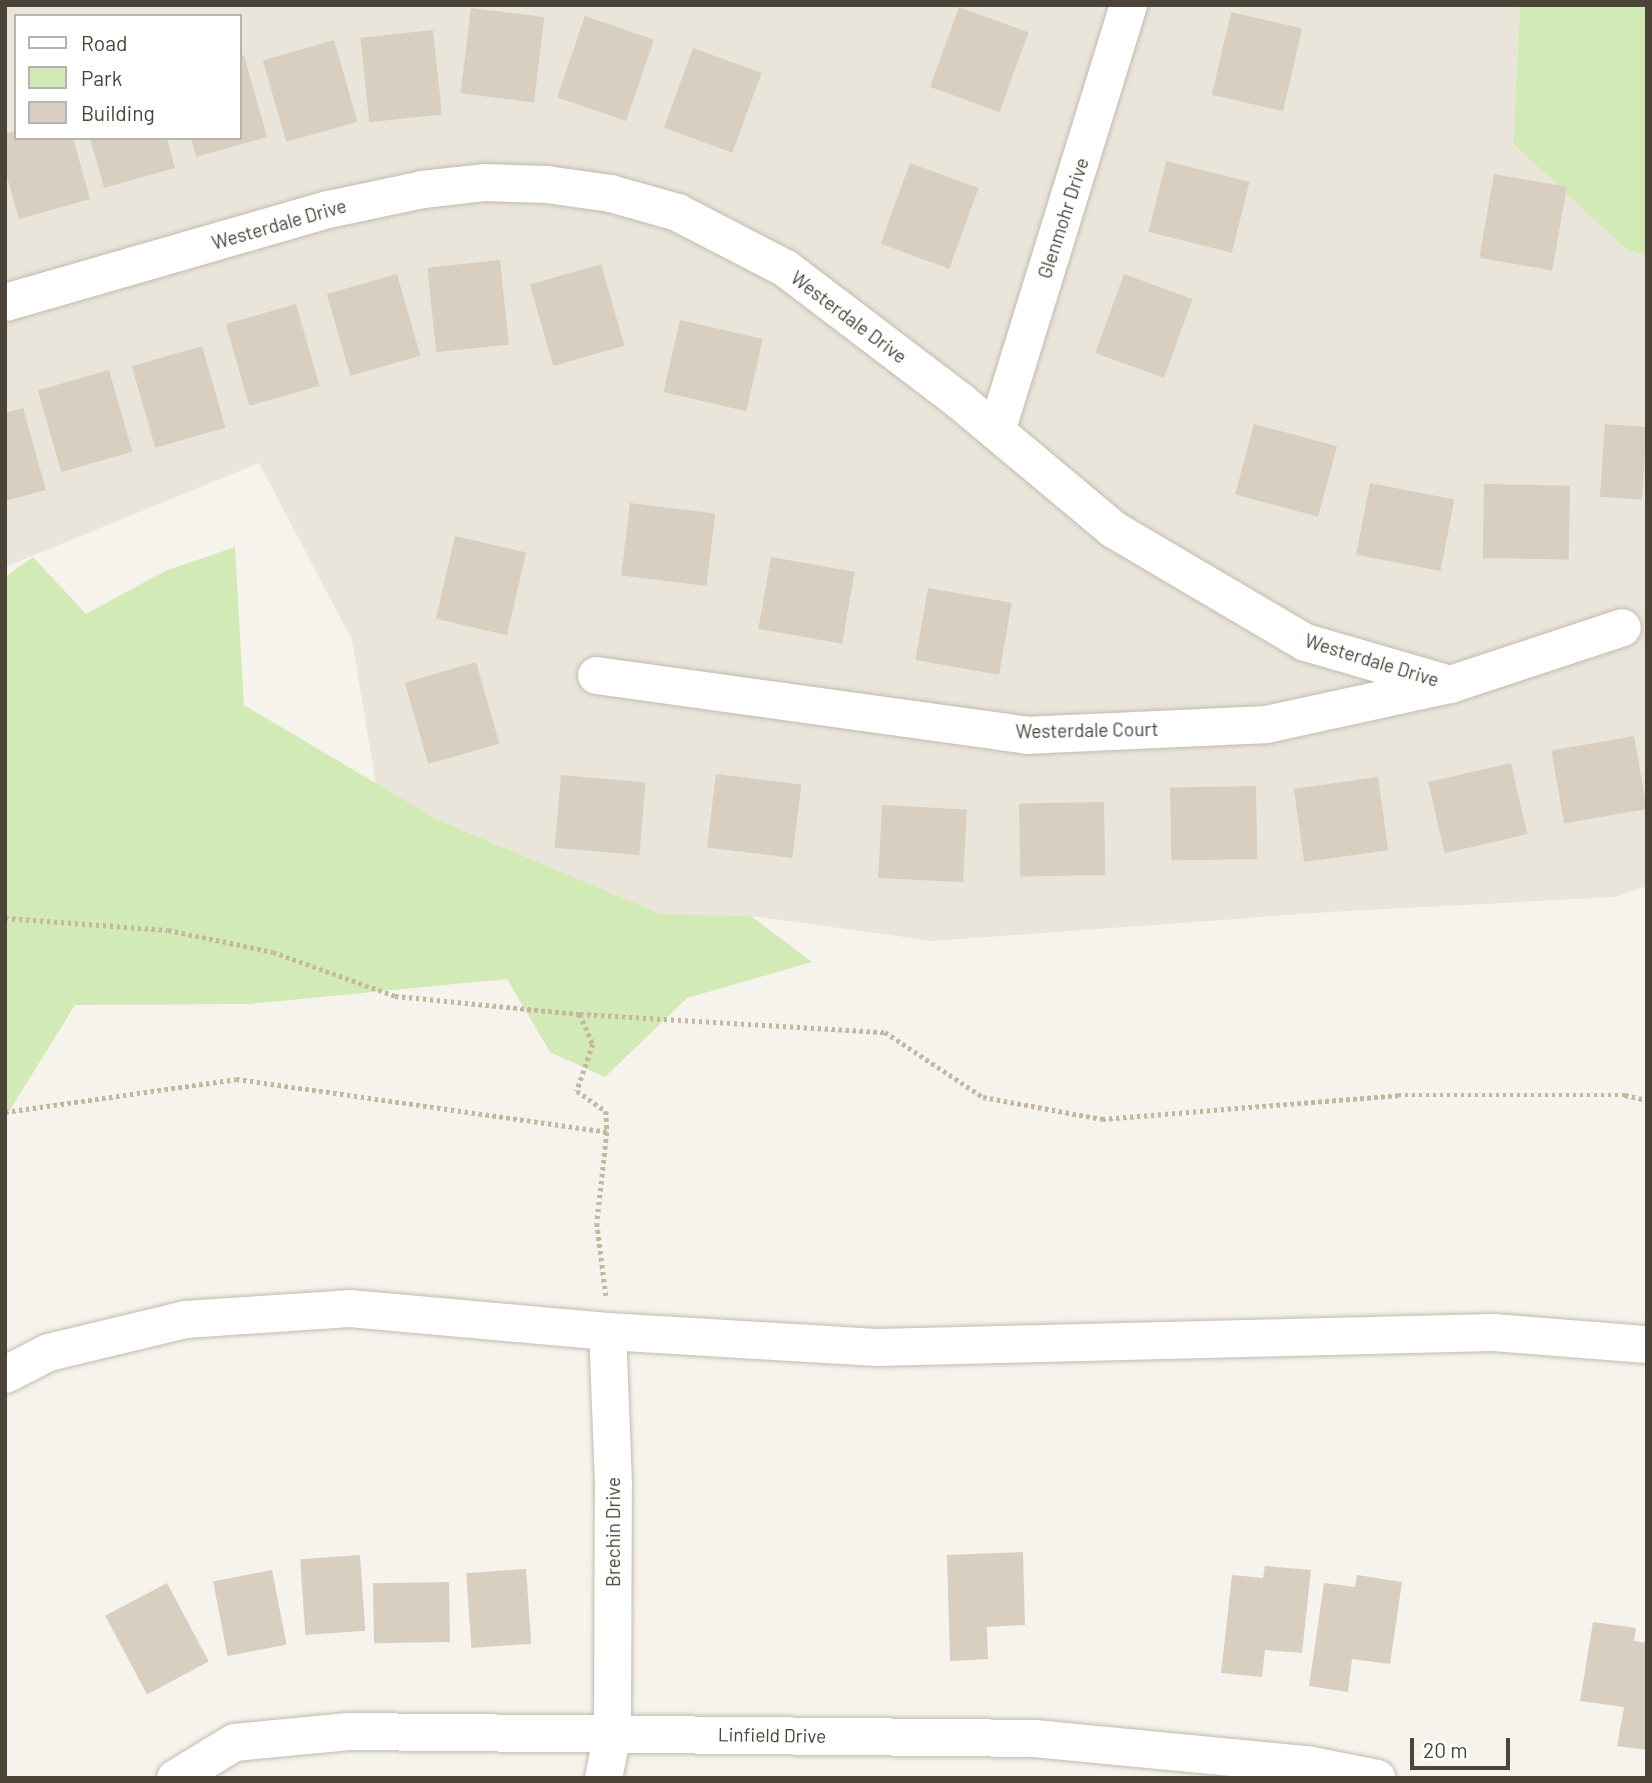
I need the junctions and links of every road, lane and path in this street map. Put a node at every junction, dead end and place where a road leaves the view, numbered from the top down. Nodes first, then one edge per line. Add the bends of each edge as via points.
1 (1128, 5) edge
2 (5, 302) edge
3 (996, 430) junction
4 (1622, 627) dead end
5 (596, 676) dead end
6 (1450, 684) junction
7 (5, 918) edge
8 (580, 1014) junction
9 (1647, 1100) edge
10 (5, 1112) edge
11 (607, 1132) junction
12 (607, 1331) junction
13 (1647, 1344) edge
14 (5, 1374) edge
15 (612, 1733) junction
16 (175, 1778) edge
17 (603, 1778) edge
18 (1377, 1778) edge

1 - 3 street, Glenmohr Drive
2 - 3 street, Westerdale Drive via 341,206 484,182 546,184 610,193 677,212 730,236 785,268
3 - 6 street, Westerdale Drive via 1113,529 1305,642
4 - 6 street, Westerdale Drive
5 - 6 street, Westerdale Court via 1026,735 1266,724
7 - 8 path via 168,930 273,952 395,996
8 - 9 path via 885,1032 983,1097 1102,1119 1398,1095 1625,1095
8 - 11 path via 593,1044 577,1091 606,1111
10 - 11 path via 236,1079
11 - 12 path via 597,1223
12 - 13 street via 877,1347 1493,1332
12 - 14 street via 349,1308 199,1318 47,1352
12 - 15 street, Brechin Drive via 613,1484
15 - 16 street, Linfield Drive via 348,1731 234,1742
15 - 17 street, Brechin Drive
15 - 18 street, Linfield Drive via 1034,1738 1306,1763

